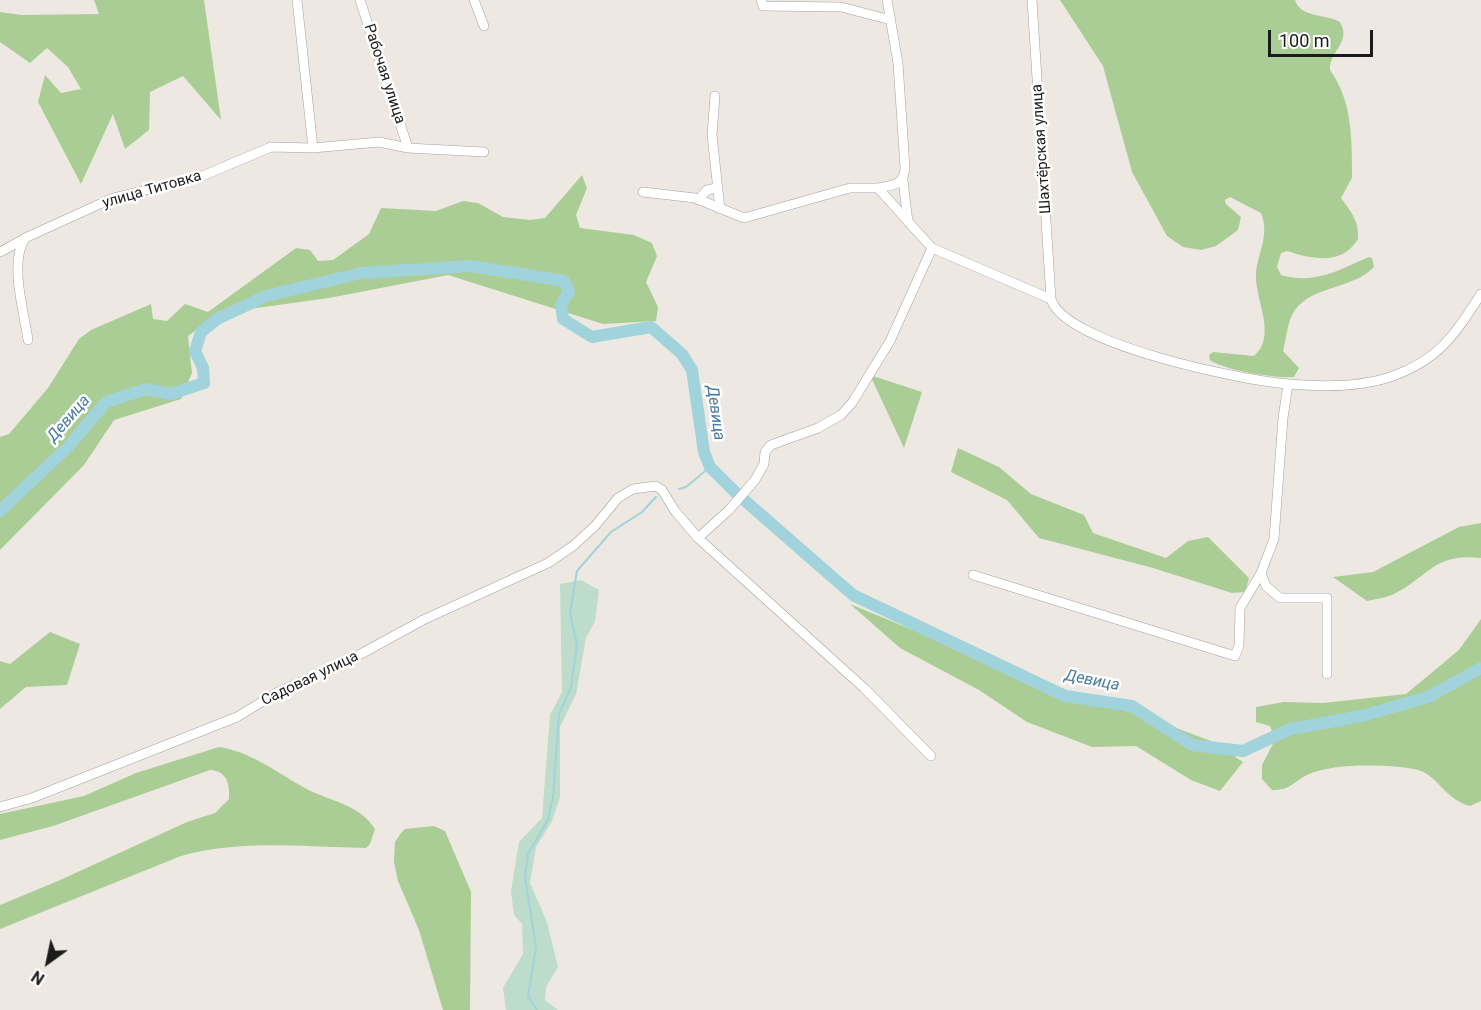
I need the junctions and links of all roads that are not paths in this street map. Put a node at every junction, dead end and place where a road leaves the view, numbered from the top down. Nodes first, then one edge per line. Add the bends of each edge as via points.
1 (297, 0) edge
2 (360, 0) edge
3 (474, 0) edge
4 (887, 0) edge
5 (1032, 0) edge
6 (762, 3) edge
7 (891, 20) junction
8 (484, 26) dead end
9 (715, 96) dead end
10 (313, 148) junction
11 (408, 148) junction
12 (484, 152) dead end
13 (903, 180) junction
14 (716, 188) junction
15 (878, 188) junction
16 (643, 192) dead end
17 (698, 200) junction
18 (720, 209) junction
19 (908, 222) junction
20 (25, 238) junction
21 (932, 248) junction
22 (0, 252) edge
23 (1481, 294) edge
24 (1051, 299) junction
25 (28, 340) dead end
26 (1288, 384) junction
27 (698, 538) junction
28 (1261, 573) junction
29 (973, 575) dead end
30 (1327, 674) dead end
31 (931, 756) dead end
32 (0, 807) edge

1 - 10 street
2 - 11 street, Рабочая улица
3 - 8 street
4 - 7 street
5 - 24 street, Шахтёрская улица
6 - 7 street via 821,4
7 - 13 street via 898,63
9 - 14 street via 712,135
10 - 11 street, улица Титовка via 379,142
10 - 20 street, улица Титовка via 271,147 200,177 113,198
11 - 12 street, улица Титовка
13 - 15 street
13 - 19 street
14 - 17 street via 707,190
14 - 18 street
15 - 18 street via 850,188 744,218
15 - 19 street
16 - 17 street
17 - 18 street
19 - 21 street
20 - 22 street, улица Титовка
20 - 25 street via 16,259
21 - 24 street
21 - 27 street via 890,341 852,403 841,415 818,428 771,445 755,480
23 - 26 street via 1446,344 1408,370 1352,384
24 - 26 street via 1067,321 1131,348 1192,366
26 - 28 street via 1274,539
27 - 31 street, Садовая улица via 864,688
27 - 32 street, Садовая улица via 656,486 625,492 576,543 548,563 423,620 348,661 278,692 237,717
28 - 29 street via 1240,608 1239,646 1234,656
28 - 30 street via 1266,586 1280,598 1327,597

